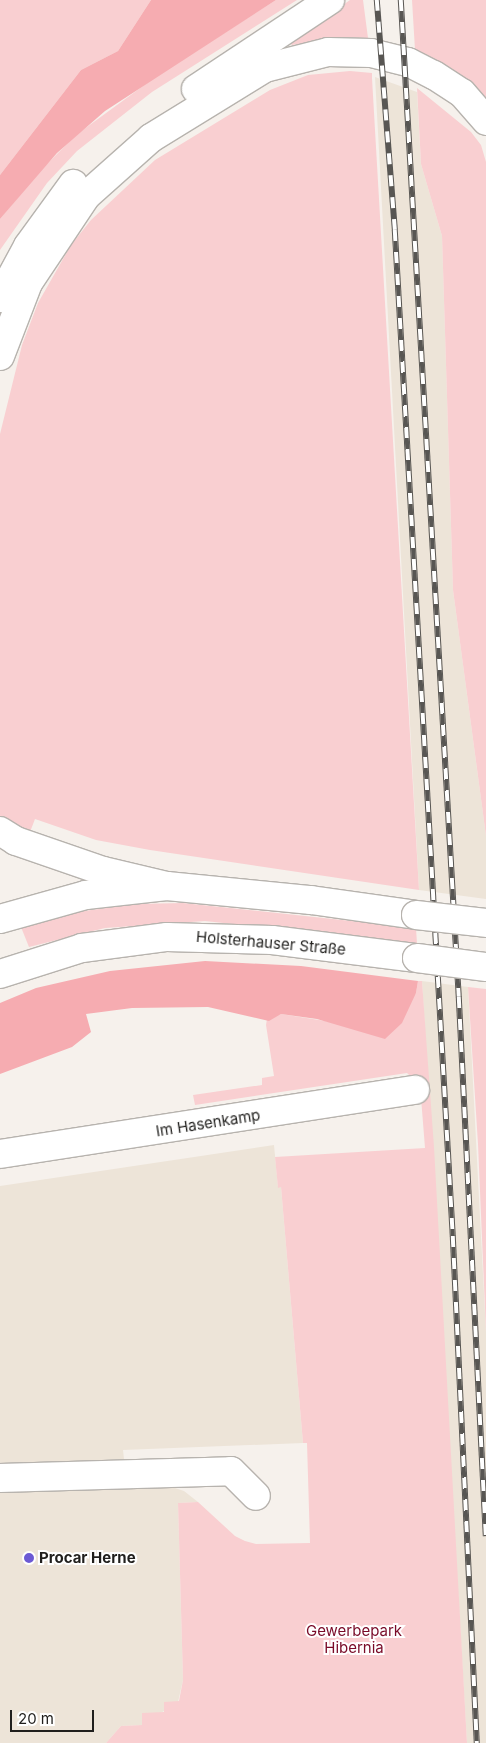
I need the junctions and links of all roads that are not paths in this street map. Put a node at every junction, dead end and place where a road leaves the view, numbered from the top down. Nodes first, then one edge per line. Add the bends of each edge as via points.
1 (330, 0) edge
2 (486, 121) edge
3 (0, 298) edge
4 (0, 356) edge
5 (0, 831) edge
6 (167, 886) junction
7 (0, 919) edge
8 (486, 923) edge
9 (486, 967) edge
10 (0, 974) edge
11 (415, 1090) dead end
12 (0, 1154) edge
13 (0, 1478) edge
14 (256, 1496) dead end

1 - 3 main road via 141,124 103,154 66,191 49,214
2 - 4 main road via 462,93 434,75 408,62 371,53 328,52 265,68 151,138 86,196 28,284
5 - 6 main road via 16,840 94,868
6 - 7 main road via 86,895
6 - 8 main road, bridge
9 - 10 main road, Holsterhauser Straße, bridge via 272,940 168,937 82,948
11 - 12 main road, Im Hasenkamp
13 - 14 main road via 231,1471

